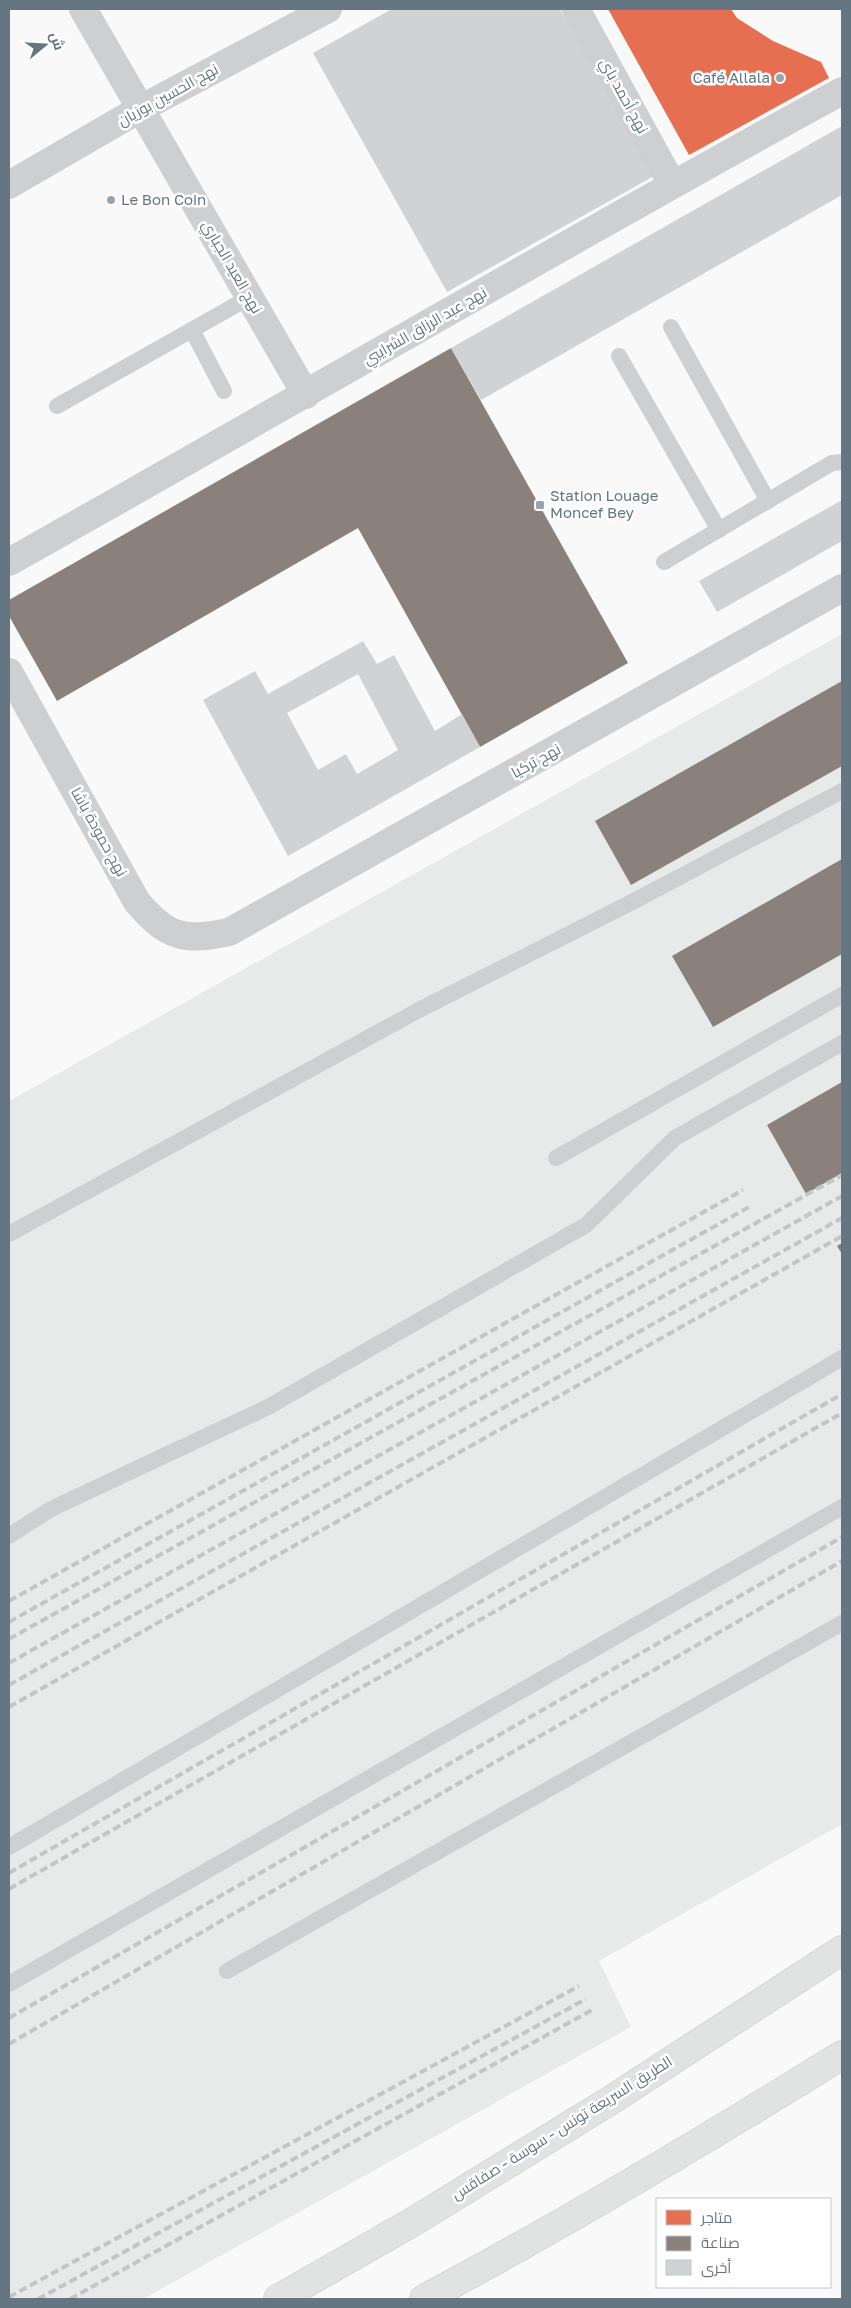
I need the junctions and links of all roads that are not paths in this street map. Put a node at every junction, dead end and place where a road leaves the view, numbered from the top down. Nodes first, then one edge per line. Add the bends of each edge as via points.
1 (83, 9) edge
2 (328, 9) edge
3 (576, 9) edge
4 (842, 91) edge
5 (140, 110) junction
6 (672, 184) junction
7 (9, 185) edge
8 (250, 297) junction
9 (671, 327) dead end
10 (192, 330) junction
11 (619, 356) dead end
12 (224, 391) dead end
13 (306, 395) junction
14 (57, 406) dead end
15 (842, 462) edge
16 (768, 501) junction
17 (719, 530) junction
18 (9, 562) edge
19 (664, 562) dead end
20 (842, 588) edge
21 (9, 672) edge
22 (842, 791) edge
23 (229, 932) joint
24 (842, 995) edge
25 (842, 1044) edge
26 (556, 1158) dead end
27 (9, 1234) edge
28 (842, 1358) edge
29 (842, 1507) edge
30 (9, 1536) edge
31 (842, 1623) edge
32 (9, 1847) edge
33 (842, 1950) edge
34 (228, 1971) dead end
35 (9, 1984) edge
36 (842, 2055) edge
37 (278, 2299) edge
38 (424, 2299) edge

1 - 5 street, نهج العيد الجباري
2 - 5 street, نهج الحسين بوزيان
3 - 6 street, نهج أحمد باي
4 - 6 street, نهج عبد الرزاق الشرايبي
5 - 7 street, نهج الحسين بوزيان
5 - 8 street, نهج العيد الجباري
6 - 13 street, نهج عبد الرزاق الشرايبي
8 - 10 lane
8 - 13 street, نهج العيد الجباري
9 - 16 lane
10 - 12 lane
10 - 14 lane
11 - 17 lane
13 - 18 street, نهج عبد الرزاق الشرايبي
15 - 16 lane via 832,463
16 - 17 lane
17 - 19 lane
20 - 23 street, نهج تركيا
21 - 23 street, نهج حمودة باشا via 137,902 153,920 188,937 205,938
22 - 27 lane via 419,1010
24 - 26 lane
25 - 30 lane via 675,1138 586,1225 268,1407 50,1509
28 - 32 lane
29 - 35 lane
31 - 34 lane
33 - 37 highway, الطريق السريعة تونس - سوسة - صفاقس via 608,2102 416,2220
36 - 38 highway via 524,2246

